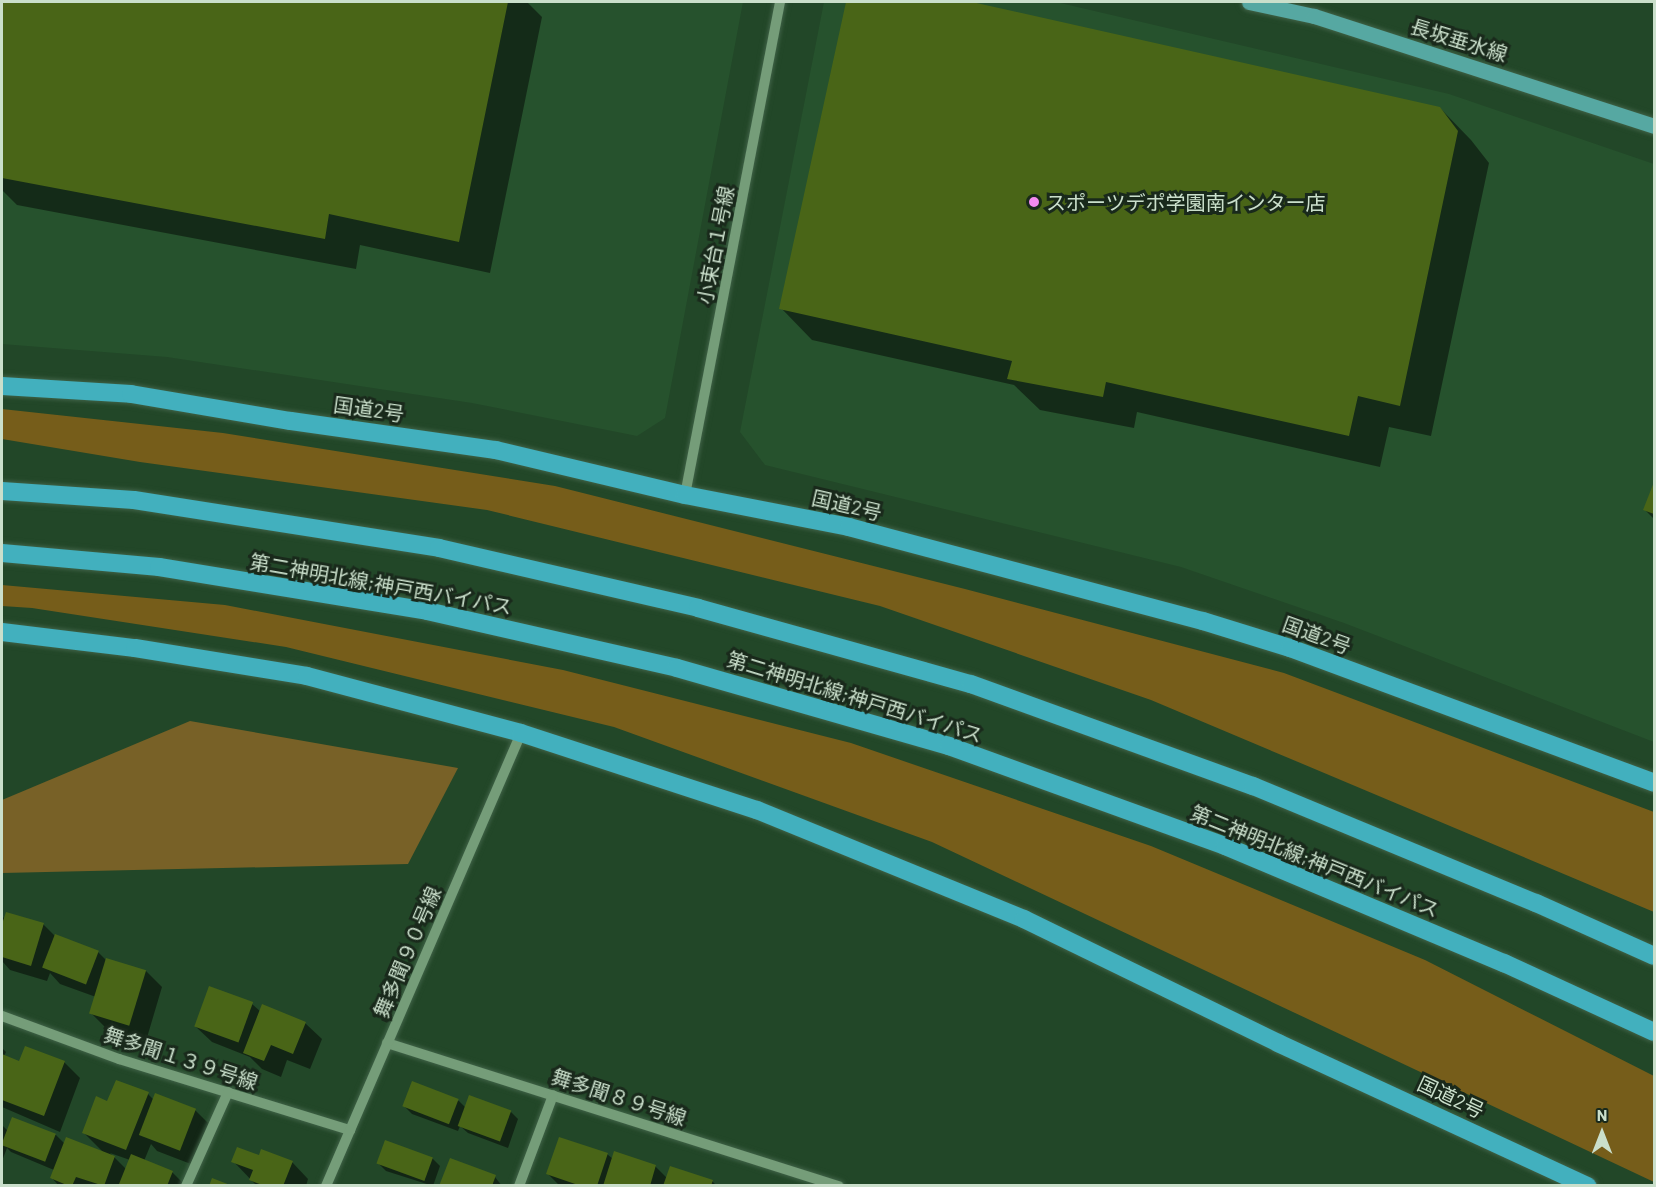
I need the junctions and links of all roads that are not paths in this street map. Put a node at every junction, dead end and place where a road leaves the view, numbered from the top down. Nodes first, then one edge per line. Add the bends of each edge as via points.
1 (780, 2) edge
2 (1249, 2) edge
3 (1654, 126) edge
4 (2, 386) edge
5 (2, 481) edge
6 (2, 491) edge
7 (685, 495) junction
8 (134, 500) junction
9 (2, 553) edge
10 (2, 632) edge
11 (521, 733) junction
12 (1654, 783) edge
13 (1654, 956) edge
14 (1504, 963) junction
15 (2, 1016) edge
16 (1654, 1032) edge
17 (1654, 1040) edge
18 (387, 1042) junction
19 (228, 1092) junction
20 (553, 1095) junction
21 (350, 1130) junction
22 (186, 1185) edge
23 (326, 1185) edge
24 (519, 1185) edge
25 (839, 1185) edge
26 (1588, 1185) edge

1 - 7 street, 小束台１号線
2 - 3 main road, 長坂垂水線 via 1314,16
4 - 7 highway, 国道2号 via 131,394 496,450
5 - 8 highway
6 - 8 highway, 第二神明北線;神戸西バイパス
7 - 12 highway, 国道2号 via 849,527 1203,621 1290,648
8 - 13 highway, 第二神明北線;神戸西バイパス via 439,548 698,608 971,684 1253,786
9 - 14 highway, 第二神明北線;神戸西バイパス via 159,567 427,611 677,668 960,750 1225,846
10 - 11 highway, 国道2号 via 135,648 307,676
11 - 18 street, 舞多聞９０号線
11 - 26 highway, 国道2号 via 757,810 1024,919
14 - 16 highway, 第二神明北線;神戸西バイパス
14 - 17 highway
15 - 19 street, 舞多聞１３９号線 via 119,1059
18 - 20 street, 舞多聞８９号線
18 - 21 street, 舞多聞９０号線
19 - 21 street, 舞多聞１３９号線
19 - 22 street
20 - 24 street
20 - 25 street, 舞多聞８９号線
21 - 23 street, 舞多聞９０号線

